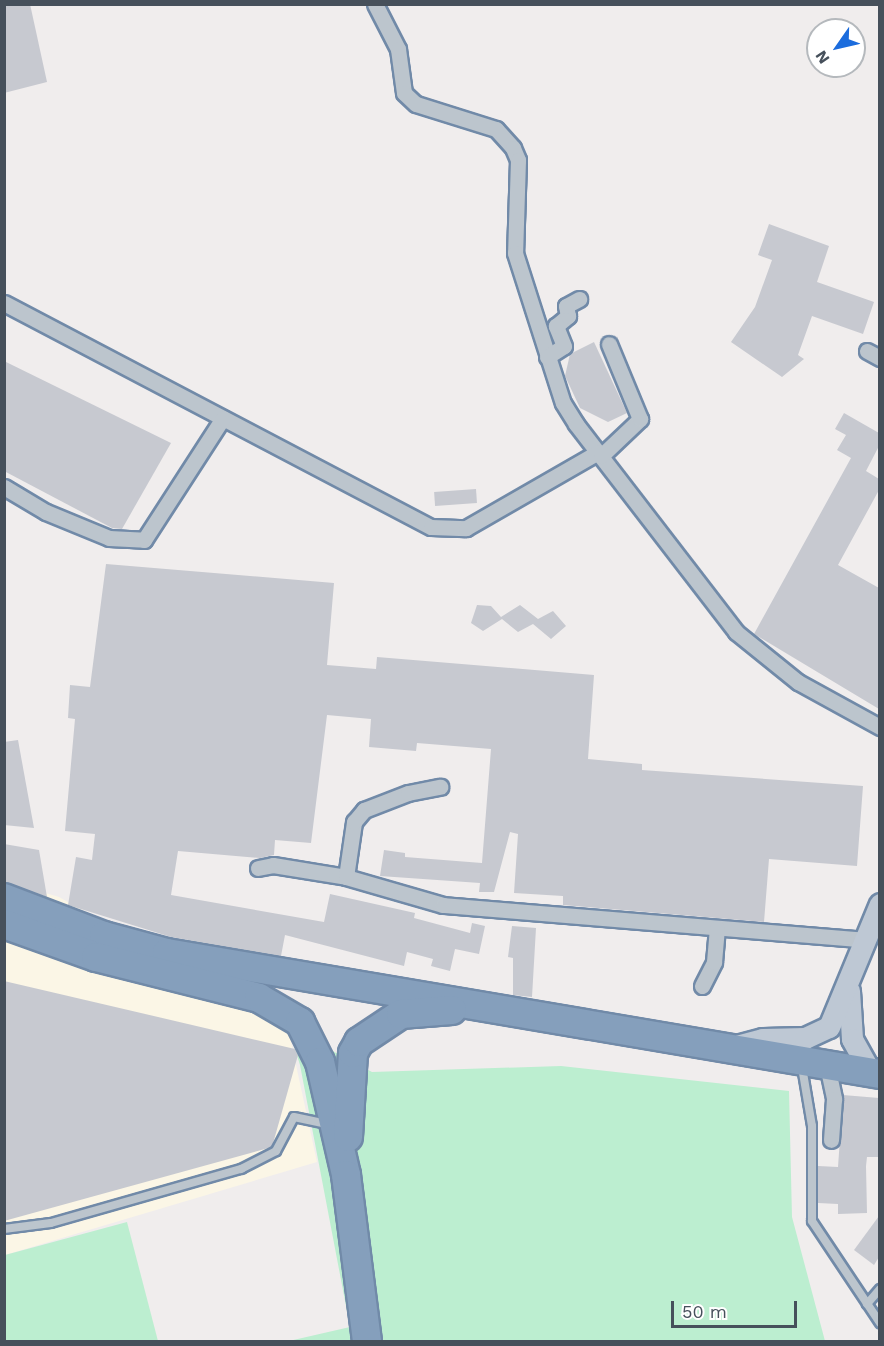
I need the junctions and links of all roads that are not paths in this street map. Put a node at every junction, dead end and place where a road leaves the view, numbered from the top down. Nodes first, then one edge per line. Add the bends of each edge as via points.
1 (375, 4) edge
2 (579, 299) dead end
3 (4, 303) edge
4 (609, 344) dead end
5 (547, 357) junction
6 (223, 418) junction
7 (600, 454) junction
8 (4, 487) edge
9 (879, 727) edge
10 (440, 788) dead end
11 (258, 868) dead end
12 (346, 877) junction
13 (4, 898) edge
14 (879, 904) edge
15 (4, 924) edge
16 (717, 928) junction
17 (866, 940) junction
18 (702, 986) dead end
19 (849, 987) junction
20 (493, 1008) junction
21 (734, 1047) junction
22 (814, 1064) junction
23 (875, 1072) edge
24 (335, 1126) junction
25 (831, 1140) dead end
26 (346, 1175) junction
27 (4, 1229) edge
28 (879, 1289) edge
29 (867, 1304) junction
30 (879, 1323) edge
31 (368, 1341) edge

1 - 5 street via 398,50 404,93 416,104 496,129 513,148 518,160 515,254
2 - 5 street via 566,306 568,316 556,326 564,346
3 - 6 street
4 - 7 street via 640,419
5 - 7 street via 563,403
6 - 7 street via 430,528 466,528
6 - 8 street via 144,540 109,538 46,512
7 - 9 street via 736,632 798,682
10 - 12 street via 408,793 364,810 354,822
11 - 12 street via 273,865
12 - 16 street via 443,905
13 - 20 highway via 104,936 167,953
14 - 17 main road
15 - 24 highway via 96,957 259,998 289,1012 311,1038
16 - 17 street
16 - 18 street via 714,962
17 - 19 main road
19 - 21 main road via 822,1032
19 - 23 main road via 852,1039
20 - 21 highway
20 - 26 highway via 401,1014 359,1042 351,1075
21 - 22 highway
22 - 23 highway
22 - 25 street via 834,1099
22 - 29 lane via 812,1221
24 - 26 highway
24 - 27 lane via 294,1117 276,1151 241,1168 51,1223
26 - 31 highway
28 - 29 lane
29 - 30 lane

